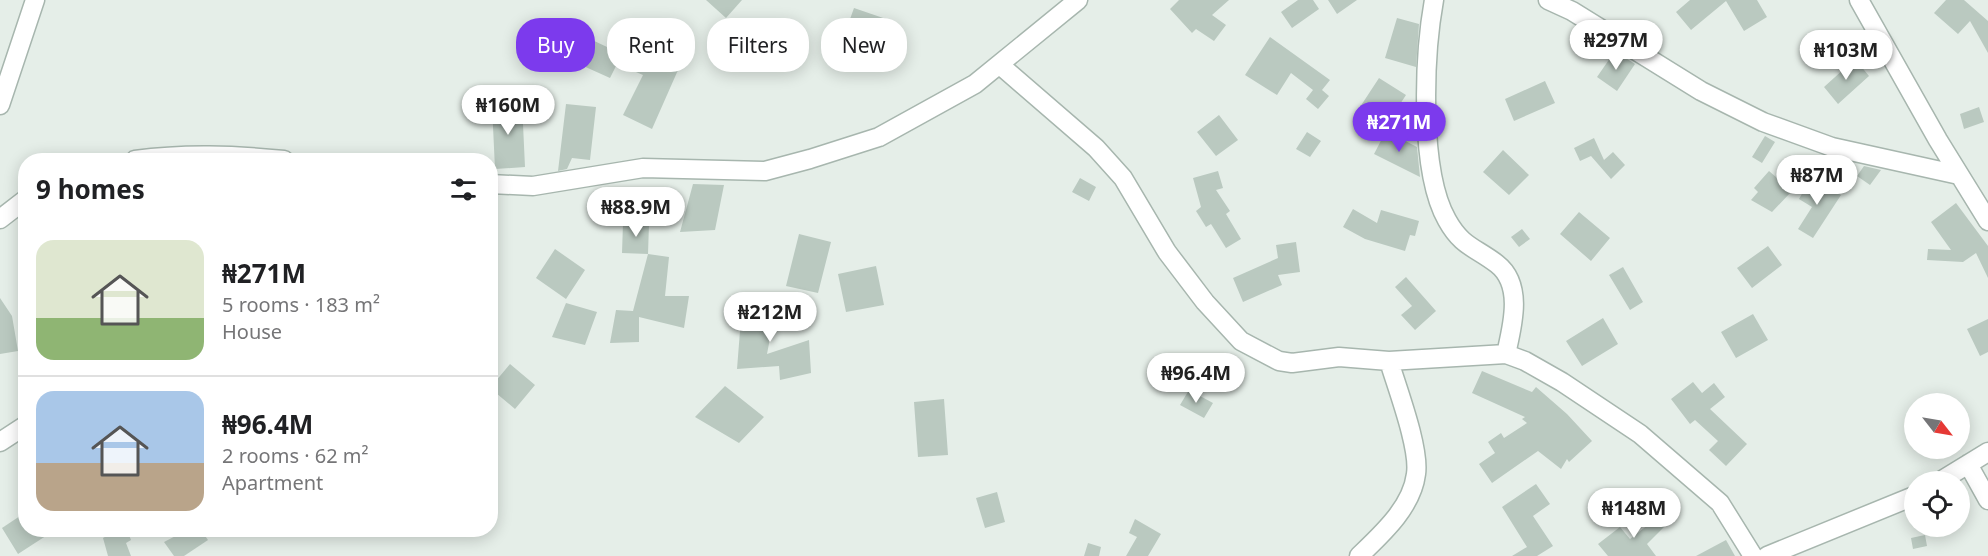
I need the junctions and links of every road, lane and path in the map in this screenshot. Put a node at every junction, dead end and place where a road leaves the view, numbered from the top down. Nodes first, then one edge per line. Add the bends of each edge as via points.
1 (35, 0) edge
2 (1078, 0) edge
3 (1434, 0) edge
4 (1548, 0) edge
5 (1859, 0) edge
6 (1000, 65) junction
7 (0, 105) edge
8 (1959, 175) junction
9 (498, 184) edge
10 (18, 206) edge
11 (0, 219) edge
12 (1988, 220) edge
13 (1506, 354) junction
14 (1389, 361) junction
15 (18, 430) edge
16 (0, 442) edge
17 (1988, 452) edge
18 (1968, 464) junction
19 (1957, 471) edge
20 (1904, 500) edge
21 (1988, 500) edge
22 (1359, 556) edge
23 (1753, 556) edge
24 (1767, 556) edge

1 - 7 street
2 - 6 street
3 - 13 street via 1427,39 1426,80 1437,197 1464,245 1499,265 1509,281 1515,300
4 - 8 street via 1701,91 1763,122 1832,147
5 - 8 street
6 - 9 street via 975,84 879,137 765,171 643,168 533,186
6 - 14 street via 1096,148 1123,178 1167,252 1241,341 1279,361 1292,363 1339,357
8 - 12 street
10 - 11 street
13 - 14 street
13 - 23 street via 1562,382 1640,434 1720,503
14 - 22 street via 1417,472 1399,514
15 - 16 street
17 - 18 street
18 - 19 street
18 - 21 street
20 - 24 street

